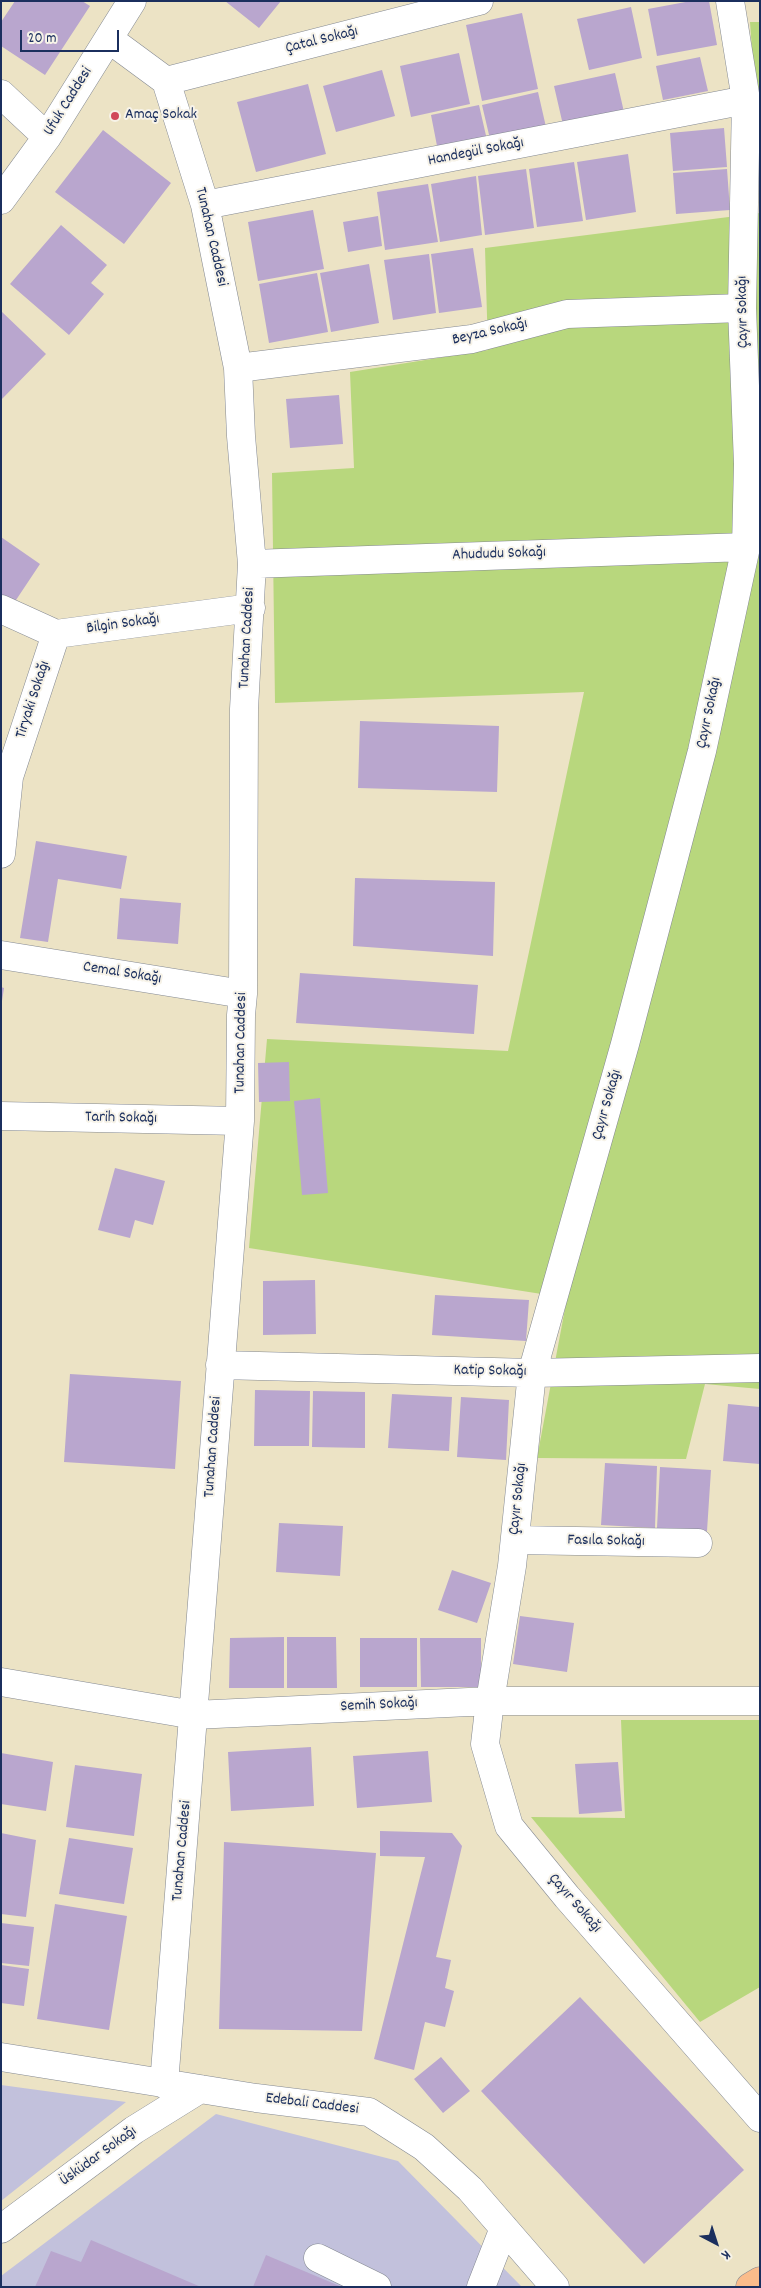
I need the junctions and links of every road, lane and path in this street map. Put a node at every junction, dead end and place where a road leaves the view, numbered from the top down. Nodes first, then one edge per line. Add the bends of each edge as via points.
1 (132, 1) edge
2 (479, 1) edge
3 (730, 1) edge
4 (109, 38) junction
5 (166, 81) junction
6 (1, 94) edge
7 (746, 100) junction
8 (47, 137) junction
9 (1, 200) edge
10 (205, 205) junction
11 (742, 308) junction
12 (238, 368) junction
13 (746, 546) junction
14 (252, 564) junction
15 (251, 608) junction
16 (1, 609) edge
17 (56, 634) junction
18 (1, 854) edge
19 (1, 955) edge
20 (243, 994) junction
21 (1, 1116) edge
22 (240, 1121) junction
23 (220, 1365) junction
24 (760, 1368) edge
25 (532, 1373) junction
26 (515, 1540) junction
27 (698, 1544) dead end
28 (1, 1682) edge
29 (490, 1701) junction
30 (760, 1701) edge
31 (194, 1715) junction
32 (1, 2057) edge
33 (164, 2084) junction
34 (200, 2089) junction
35 (760, 2118) edge
36 (504, 2228) junction
37 (1, 2229) edge
38 (318, 2258) dead end
39 (760, 2281) edge
40 (378, 2287) edge
41 (481, 2287) edge
42 (555, 2287) edge
43 (750, 2287) edge

1 - 4 street, Ufuk Caddesi
2 - 5 street, Çatal Sokağı
3 - 7 street, Çayır Sokağı
4 - 5 street
4 - 8 street, Ufuk Caddesi
5 - 10 street, Tunahan Caddesi
6 - 8 street
7 - 10 street, Handegül Sokağı
7 - 11 street, Çayır Sokağı
8 - 9 street, Ufuk Caddesi
10 - 12 street, Tunahan Caddesi
11 - 12 street, Beyza Sokağı via 567,314 472,339
11 - 13 street, Çayır Sokağı via 748,464
12 - 14 street, Tunahan Caddesi
13 - 14 street, Ahududu Sokağı
13 - 25 street, Çayır Sokağı via 702,751 625,1044
14 - 15 street, Tunahan Caddesi
15 - 17 street, Bilgin Sokağı
15 - 20 street, Tunahan Caddesi via 244,709
16 - 17 street
17 - 18 street, Tiryaki Sokağı via 9,776
19 - 20 street, Cemal Sokağı
20 - 22 street, Tunahan Caddesi
21 - 22 street, Tarih Sokağı
22 - 23 street, Tunahan Caddesi
23 - 25 street, Katip Sokağı
23 - 31 street, Tunahan Caddesi
24 - 25 street, Katip Sokağı
25 - 26 street, Çayır Sokağı
26 - 27 street, Fasıla Sokağı
26 - 29 street, Çayır Sokağı
28 - 31 street, Semih Sokağı
29 - 30 street, Semih Sokağı
29 - 31 street, Semih Sokağı
29 - 35 street, Çayır Sokağı via 485,1744 509,1826
31 - 33 street, Tunahan Caddesi
32 - 33 street, Edebali Caddesi
33 - 34 street, Edebali Caddesi
34 - 36 street, Edebali Caddesi via 369,2112 424,2147 470,2189
34 - 37 street, Üsküdar Sokağı via 134,2130
36 - 41 street
36 - 42 street, Edebali Caddesi
38 - 40 street
39 - 43 main road

